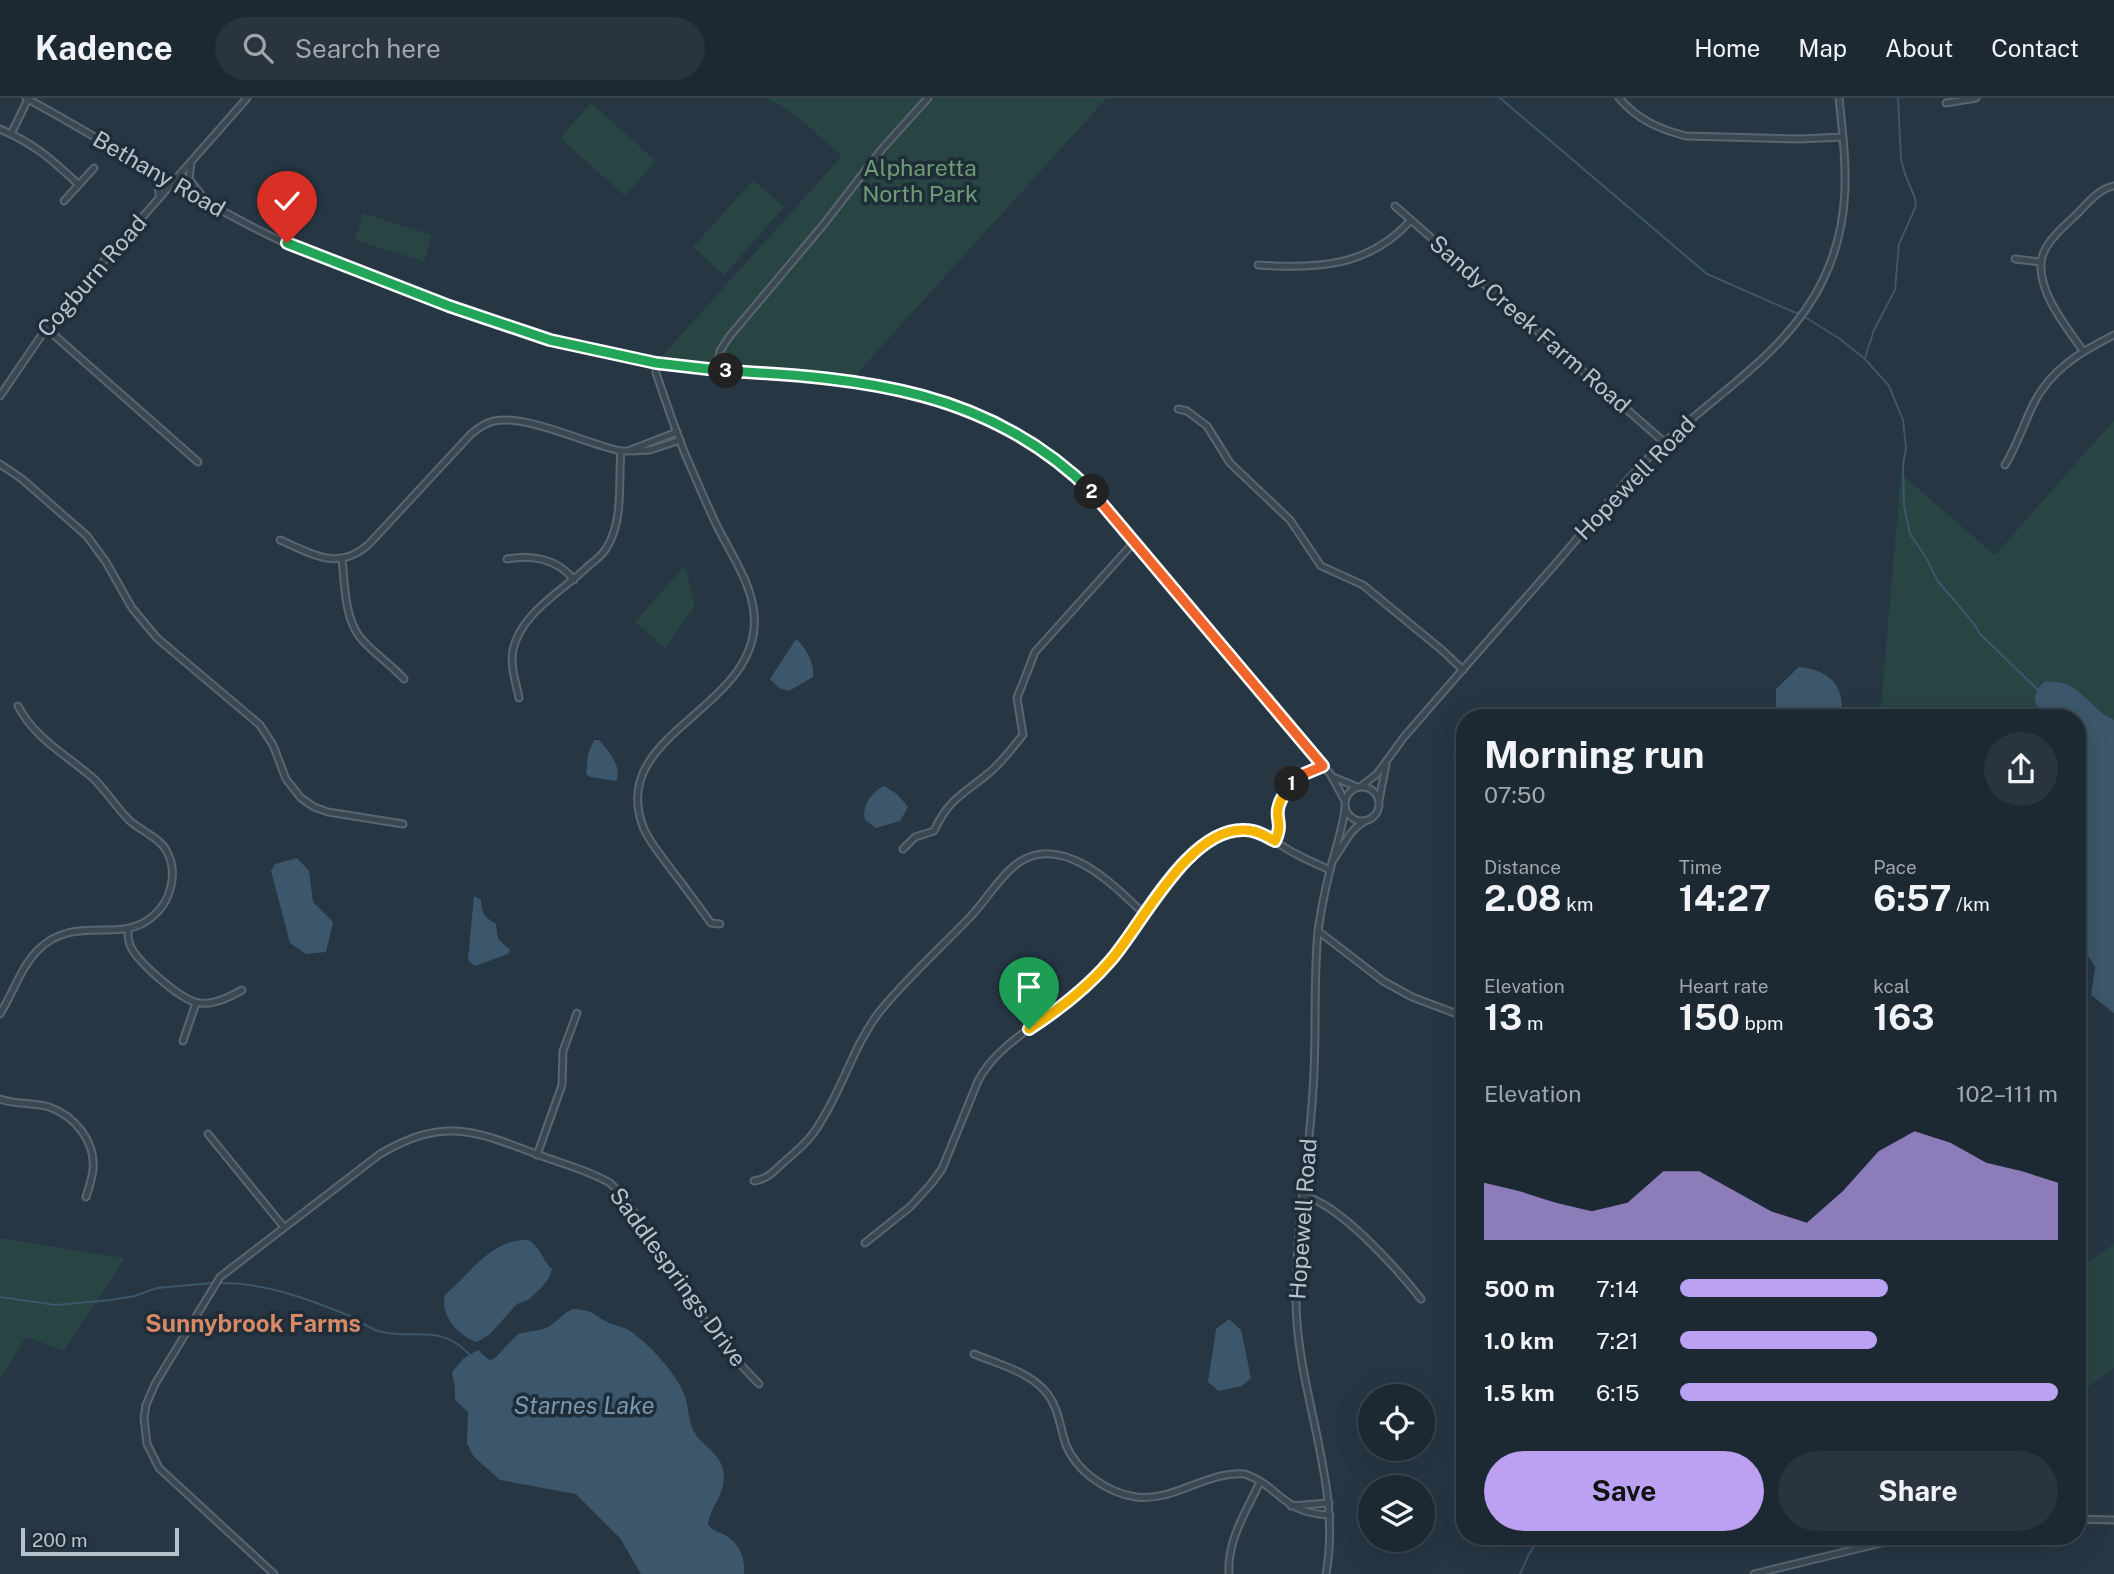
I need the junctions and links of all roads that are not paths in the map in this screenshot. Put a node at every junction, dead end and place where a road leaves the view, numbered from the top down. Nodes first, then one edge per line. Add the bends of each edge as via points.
1 (27, 98) edge
2 (247, 98) edge
3 (928, 98) edge
4 (1619, 98) edge
5 (1839, 98) edge
6 (1976, 98) edge
7 (1947, 103) dead end
8 (0, 129) edge
9 (11, 134) junction
10 (1843, 137) junction
11 (192, 160) junction
12 (144, 165) junction
13 (94, 168) dead end
14 (173, 181) junction
15 (78, 184) junction
16 (2114, 186) edge
17 (158, 198) junction
18 (64, 201) dead end
19 (207, 201) junction
20 (1395, 206) dead end
21 (1411, 220) junction
22 (2015, 259) dead end
23 (2041, 262) junction
24 (1258, 265) dead end
25 (46, 328) junction
26 (2114, 335) edge
27 (2083, 351) junction
28 (656, 363) junction
29 (716, 370) junction
30 (0, 396) edge
31 (1178, 409) dead end
32 (677, 432) junction
33 (680, 440) junction
34 (1664, 442) junction
35 (625, 451) junction
36 (198, 462) dead end
37 (0, 464) edge
38 (2005, 465) dead end
39 (280, 540) dead end
40 (1135, 541) junction
41 (342, 559) junction
42 (507, 559) dead end
43 (574, 580) junction
44 (1463, 670) junction
45 (404, 679) dead end
46 (519, 698) dead end
47 (18, 706) dead end
48 (1387, 762) junction
49 (1323, 766) junction
50 (1331, 775) junction
51 (1359, 787) junction
52 (1379, 803) junction
53 (1345, 804) junction
54 (1367, 820) junction
55 (404, 824) dead end
56 (1275, 841) junction
57 (903, 849) dead end
58 (1333, 862) junction
59 (1330, 870) junction
60 (1145, 915) junction
61 (720, 924) dead end
62 (128, 929) junction
63 (1318, 931) junction
64 (243, 990) dead end
65 (196, 1003) junction
66 (577, 1013) dead end
67 (1456, 1013) edge
68 (0, 1014) edge
69 (183, 1041) dead end
70 (0, 1099) edge
71 (208, 1134) dead end
72 (537, 1154) junction
73 (754, 1181) dead end
74 (1303, 1196) junction
75 (86, 1197) dead end
76 (284, 1226) junction
77 (865, 1243) dead end
78 (1421, 1299) dead end
79 (974, 1354) dead end
80 (759, 1384) dead end
81 (1260, 1482) junction
82 (1329, 1503) junction
83 (1291, 1506) junction
84 (1330, 1515) junction
85 (2086, 1520) edge
86 (2114, 1520) edge
87 (1873, 1545) edge
88 (274, 1574) edge
89 (1229, 1574) edge
90 (1326, 1574) edge
91 (1754, 1574) edge

1 - 9 street
1 - 12 street, Bethany Road
2 - 11 street, Cogburn Road
3 - 29 street via 729,337
4 - 10 street via 1644,121 1686,136
5 - 10 street, Hopewell Road
6 - 7 street
8 - 9 street
9 - 15 street via 42,150
10 - 34 street, Hopewell Road via 1847,176 1842,222 1831,261 1813,298 1773,350
11 - 14 street, Cogburn Road
11 - 19 street via 189,179
12 - 14 street, Bethany Road
12 - 17 street via 158,181
13 - 15 street
14 - 17 street, Cogburn Road
14 - 19 street, Bethany Road
15 - 18 street
16 - 23 street via 2096,196 2058,232
17 - 25 street, Cogburn Road
19 - 28 street, Bethany Road via 299,248 508,327
20 - 21 street, Sandy Creek Farm Road
21 - 24 street via 1388,242 1358,257 1314,267
21 - 34 street, Sandy Creek Farm Road
22 - 23 street
23 - 27 street via 2054,307
25 - 30 street, Cogburn Road
25 - 36 street
26 - 27 street
27 - 38 street via 2048,380
28 - 29 street, Bethany Road
28 - 32 street
29 - 40 street, Bethany Road via 840,379 976,413 1020,435 1061,464
31 - 44 street via 1207,426 1230,463 1290,520 1321,566 1363,585
32 - 33 street
32 - 35 street
33 - 35 street via 650,450
33 - 61 street via 747,585 755,628 748,655 734,676 646,763 638,802 649,840 711,923
34 - 44 street, Hopewell Road
35 - 41 street via 511,420 488,423 471,434 369,544
35 - 43 street via 610,543
37 - 55 street via 87,536 157,638 260,725 286,779 301,798 328,812
39 - 41 street via 322,558
40 - 49 street, Bethany Road
40 - 57 street via 1035,652 1017,698 1023,735 990,772 954,800 934,831 915,837
41 - 45 street via 353,625
42 - 43 street via 550,561
43 - 46 street via 533,615 516,642 513,668
44 - 48 street, Hopewell Road
47 - 62 street via 36,733 93,779 129,820 165,848 172,871 166,902 150,920
48 - 51 street, Hopewell Road
48 - 52 street, Hopewell Road
49 - 50 street, Bethany Road
49 - 56 street via 1292,782 1279,804 1281,828
50 - 51 street, Bethany Road
50 - 53 street, Bethany Road
51 - 52 street via 1371,789
51 - 53 street via 1349,792
52 - 54 street via 1376,814
53 - 54 street via 1351,817
53 - 58 street, Hopewell Road
54 - 58 street, Hopewell Road via 1356,826
56 - 59 street
56 - 60 street via 1245,830 1215,838 1189,857
58 - 59 street, Hopewell Road
59 - 63 street, Hopewell Road
60 - 73 street via 1071,858 1048,855 1017,864 875,1018 810,1138 765,1179
60 - 77 street via 1096,978 986,1067 936,1177 910,1207
62 - 65 street via 130,946 139,957 174,990
62 - 68 street via 76,930 47,942 30,959
63 - 67 street via 1394,988
63 - 74 street, Hopewell Road via 1314,1087
64 - 65 street
65 - 69 street
66 - 72 street via 563,1051 562,1086
70 - 75 street via 50,1107 82,1130 94,1162
71 - 76 street
72 - 76 street, Saddlesprings Drive via 472,1132 416,1136 380,1154
72 - 80 street, Saddlesprings Drive via 601,1178 617,1189 719,1342
74 - 78 street via 1317,1200 1376,1247
74 - 82 street, Hopewell Road via 1296,1275 1297,1336
76 - 88 street, Saddlesprings Drive via 220,1276 155,1384 144,1418 147,1444 159,1468
79 - 81 street via 1022,1373 1043,1389 1054,1404 1075,1461 1116,1491 1156,1497 1210,1477 1239,1473
81 - 83 street
81 - 89 street via 1233,1538
82 - 83 street
82 - 84 street, Hopewell Road
83 - 84 street via 1307,1514
84 - 90 street, Hopewell Road
85 - 86 street
87 - 91 street

